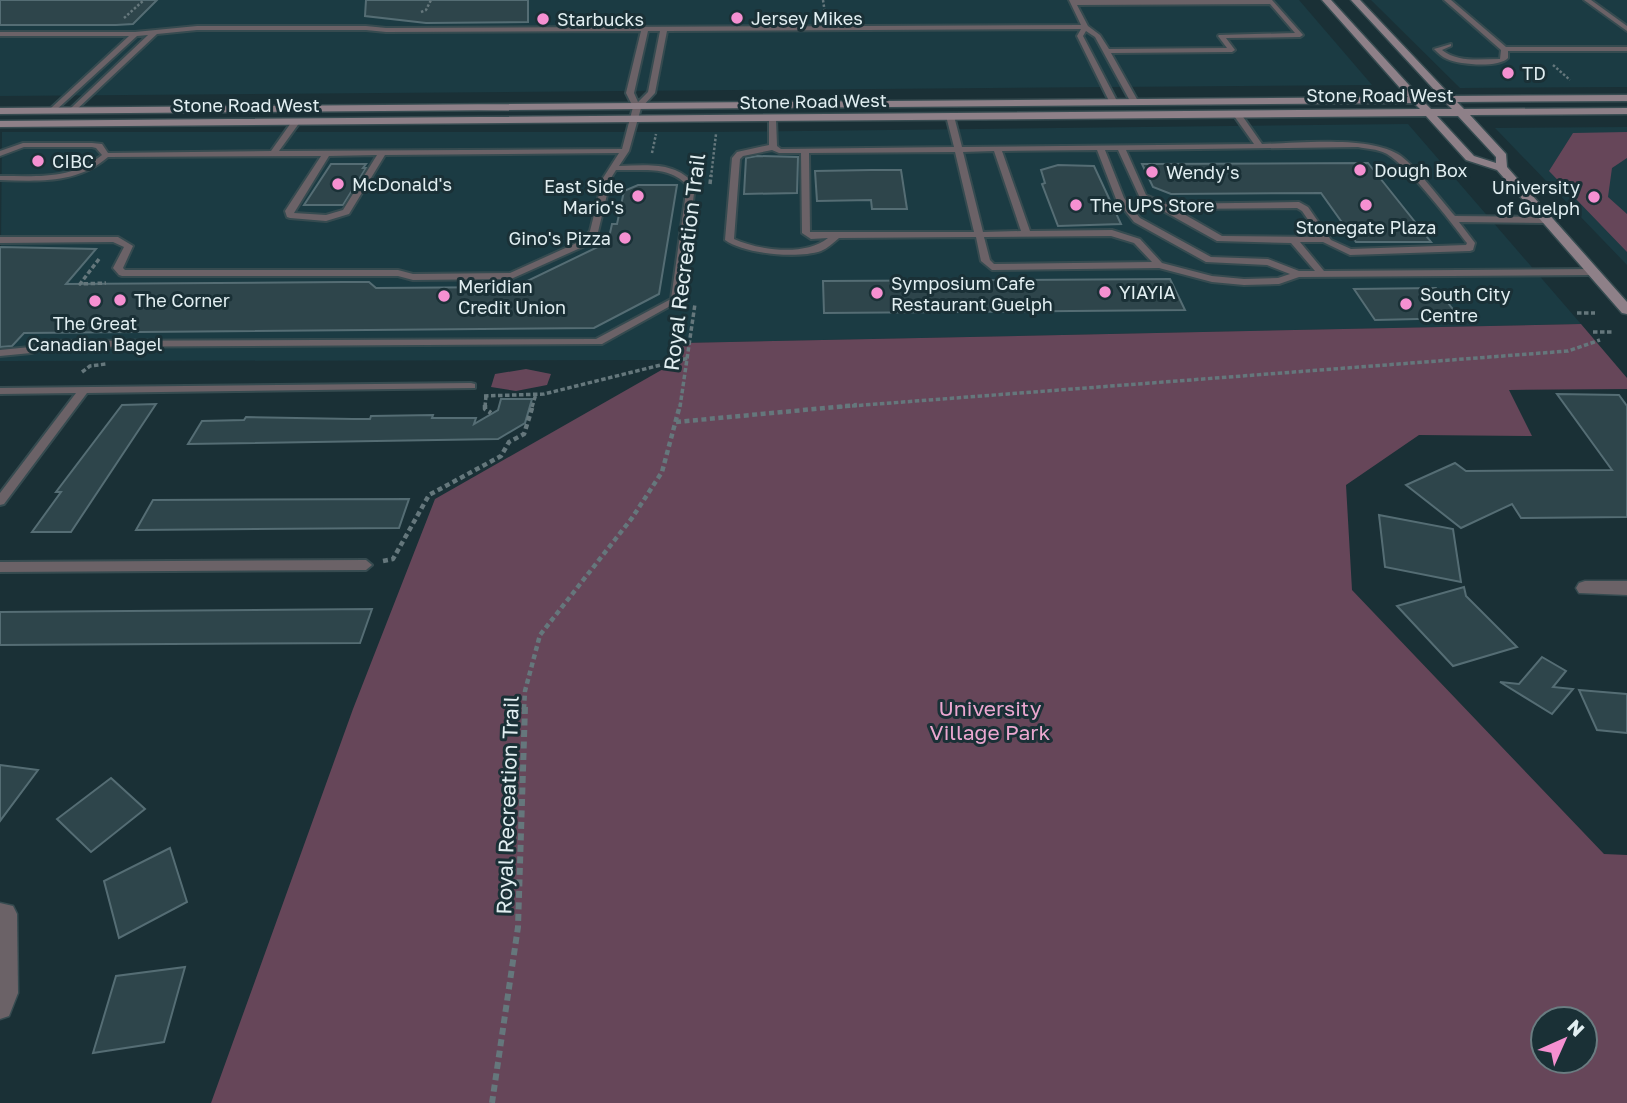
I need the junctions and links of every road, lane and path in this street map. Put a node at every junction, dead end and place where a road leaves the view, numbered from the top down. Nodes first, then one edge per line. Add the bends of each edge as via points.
1 (144, 0) edge
2 (1326, 0) edge
3 (1355, 0) edge
4 (1447, 0) edge
5 (1587, 0) edge
6 (1234, 1) edge
7 (1256, 1) edge
8 (1073, 2) edge
9 (116, 25) dead end
10 (1085, 27) junction
11 (645, 29) junction
12 (664, 29) junction
13 (1627, 29) edge
14 (156, 32) junction
15 (0, 34) edge
16 (135, 34) junction
17 (1449, 45) dead end
18 (1504, 49) junction
19 (1627, 49) edge
20 (1107, 51) junction
21 (1419, 99) junction
22 (1451, 99) junction
23 (1627, 99) edge
24 (1112, 101) junction
25 (1134, 101) junction
26 (637, 107) junction
27 (335, 109) junction
28 (54, 110) junction
29 (74, 110) junction
30 (0, 111) edge
31 (1627, 111) edge
32 (1430, 112) junction
33 (1463, 112) junction
34 (1236, 113) junction
35 (1105, 114) junction
36 (950, 116) junction
37 (772, 119) junction
38 (634, 121) junction
39 (296, 122) junction
40 (0, 124) edge
41 (26, 124) junction
42 (716, 133) dead end
43 (1258, 146) junction
44 (773, 147) junction
45 (11, 148) junction
46 (1100, 148) junction
47 (1121, 148) junction
48 (958, 149) junction
49 (997, 149) junction
50 (805, 150) junction
51 (625, 151) junction
52 (327, 153) junction
53 (382, 153) junction
54 (0, 154) edge
55 (273, 154) junction
56 (106, 155) junction
57 (0, 164) edge
58 (614, 168) junction
59 (1501, 168) junction
60 (0, 178) edge
61 (709, 186) dead end
62 (1164, 207) junction
63 (1453, 219) junction
64 (1547, 220) junction
65 (1027, 235) junction
66 (836, 236) junction
67 (980, 236) junction
68 (1325, 239) junction
69 (0, 240) edge
70 (1293, 240) junction
71 (1159, 265) junction
72 (1592, 272) junction
73 (1298, 274) junction
74 (1322, 274) junction
75 (697, 292) dead end
76 (1627, 310) edge
77 (1577, 313) dead end
78 (1595, 313) dead end
79 (1593, 332) dead end
80 (1612, 332) dead end
81 (1601, 340) dead end
82 (0, 354) edge
83 (689, 358) junction
84 (471, 386) joint
85 (84, 390) junction
86 (0, 391) edge
87 (536, 394) junction
88 (486, 395) junction
89 (491, 413) dead end
90 (676, 422) junction
91 (0, 501) edge
92 (366, 565) joint
93 (0, 567) edge
94 (1585, 588) dead end
95 (1627, 588) edge
96 (0, 914) edge
97 (0, 1007) edge
98 (492, 1103) edge

1 - 9 path
2 - 21 main road
3 - 22 main road
4 - 18 lane
5 - 13 lane
6 - 7 lane
6 - 8 lane
7 - 20 lane via 1272,2 1300,36 1221,36 1232,50
8 - 10 lane
10 - 12 lane
10 - 20 lane via 1098,36
10 - 24 lane via 1080,36
11 - 12 lane
11 - 14 lane
11 - 26 lane via 630,93
12 - 26 lane via 651,93
14 - 16 lane
14 - 29 lane
15 - 16 lane
16 - 28 lane
17 - 18 lane via 1437,49 1446,58 1459,61 1502,61
18 - 19 lane
20 - 25 lane
21 - 22 main road, Stone Road West
21 - 25 main road, Stone Road West
21 - 32 main road
22 - 23 main road, Stone Road West
22 - 33 main road
24 - 25 main road, Stone Road West
24 - 26 main road, Stone Road West
25 - 35 main road
26 - 27 main road, Stone Road West
26 - 38 lane
27 - 29 main road, Stone Road West
27 - 39 main road
28 - 29 main road, Stone Road West
28 - 30 main road, Stone Road West
29 - 41 main road
31 - 33 main road, Stone Road West
32 - 33 main road, Stone Road West
32 - 34 main road, Stone Road West
32 - 59 main road via 1470,158
33 - 59 main road via 1502,156
34 - 35 main road, Stone Road West
34 - 43 lane
35 - 36 main road, Stone Road West
36 - 37 main road, Stone Road West
36 - 48 lane
37 - 38 main road, Stone Road West
37 - 44 lane
38 - 39 main road, Stone Road West
38 - 51 lane
39 - 41 main road, Stone Road West
39 - 55 lane
40 - 41 main road, Stone Road West
42 - 61 path, Royal Recreation Trail
43 - 47 lane
43 - 63 lane via 1358,145 1386,150 1401,159
44 - 50 lane
44 - 66 lane via 736,158 729,240 747,248 810,251 821,249
45 - 54 lane
45 - 56 lane via 92,145 104,149
45 - 57 lane
46 - 47 lane
46 - 49 lane
46 - 73 lane via 1120,199 1137,220 1209,260 1268,262
47 - 62 lane via 1143,196
48 - 49 lane
48 - 50 lane
48 - 67 lane
49 - 65 lane
50 - 66 lane via 806,233
51 - 53 lane
51 - 58 lane
52 - 53 lane
52 - 53 lane via 290,215 326,218 346,212
52 - 55 lane
55 - 56 lane
56 - 60 lane via 72,175
58 - 69 lane via 589,239 511,276 122,273 118,268 129,246 115,239
58 - 82 lane via 671,170 691,185 676,300 598,342 48,344
59 - 64 main road
62 - 68 lane via 1292,203 1305,209
62 - 70 lane via 1220,239
63 - 64 lane
63 - 68 lane via 1471,248 1350,252
64 - 72 main road
65 - 67 lane
65 - 71 lane via 1112,233 1137,241
66 - 67 lane
67 - 71 lane via 992,267
68 - 70 lane
70 - 74 lane
71 - 73 lane via 1244,282 1279,281
72 - 74 lane
72 - 76 main road
73 - 74 lane
75 - 83 path, Royal Recreation Trail
77 - 78 path
79 - 80 path
81 - 90 path via 1568,351 944,397
83 - 87 path
83 - 90 path, Royal Recreation Trail
84 - 85 lane
84 - 88 path via 470,398
85 - 86 lane
85 - 91 lane
87 - 88 path
87 - 92 path via 524,434 509,442 501,456 429,495 393,559
88 - 89 path via 485,409
90 - 98 path, Royal Recreation Trail via 662,472 632,518 540,635 525,691 518,927
92 - 93 lane
94 - 95 street
96 - 97 street via 5,914 6,993

